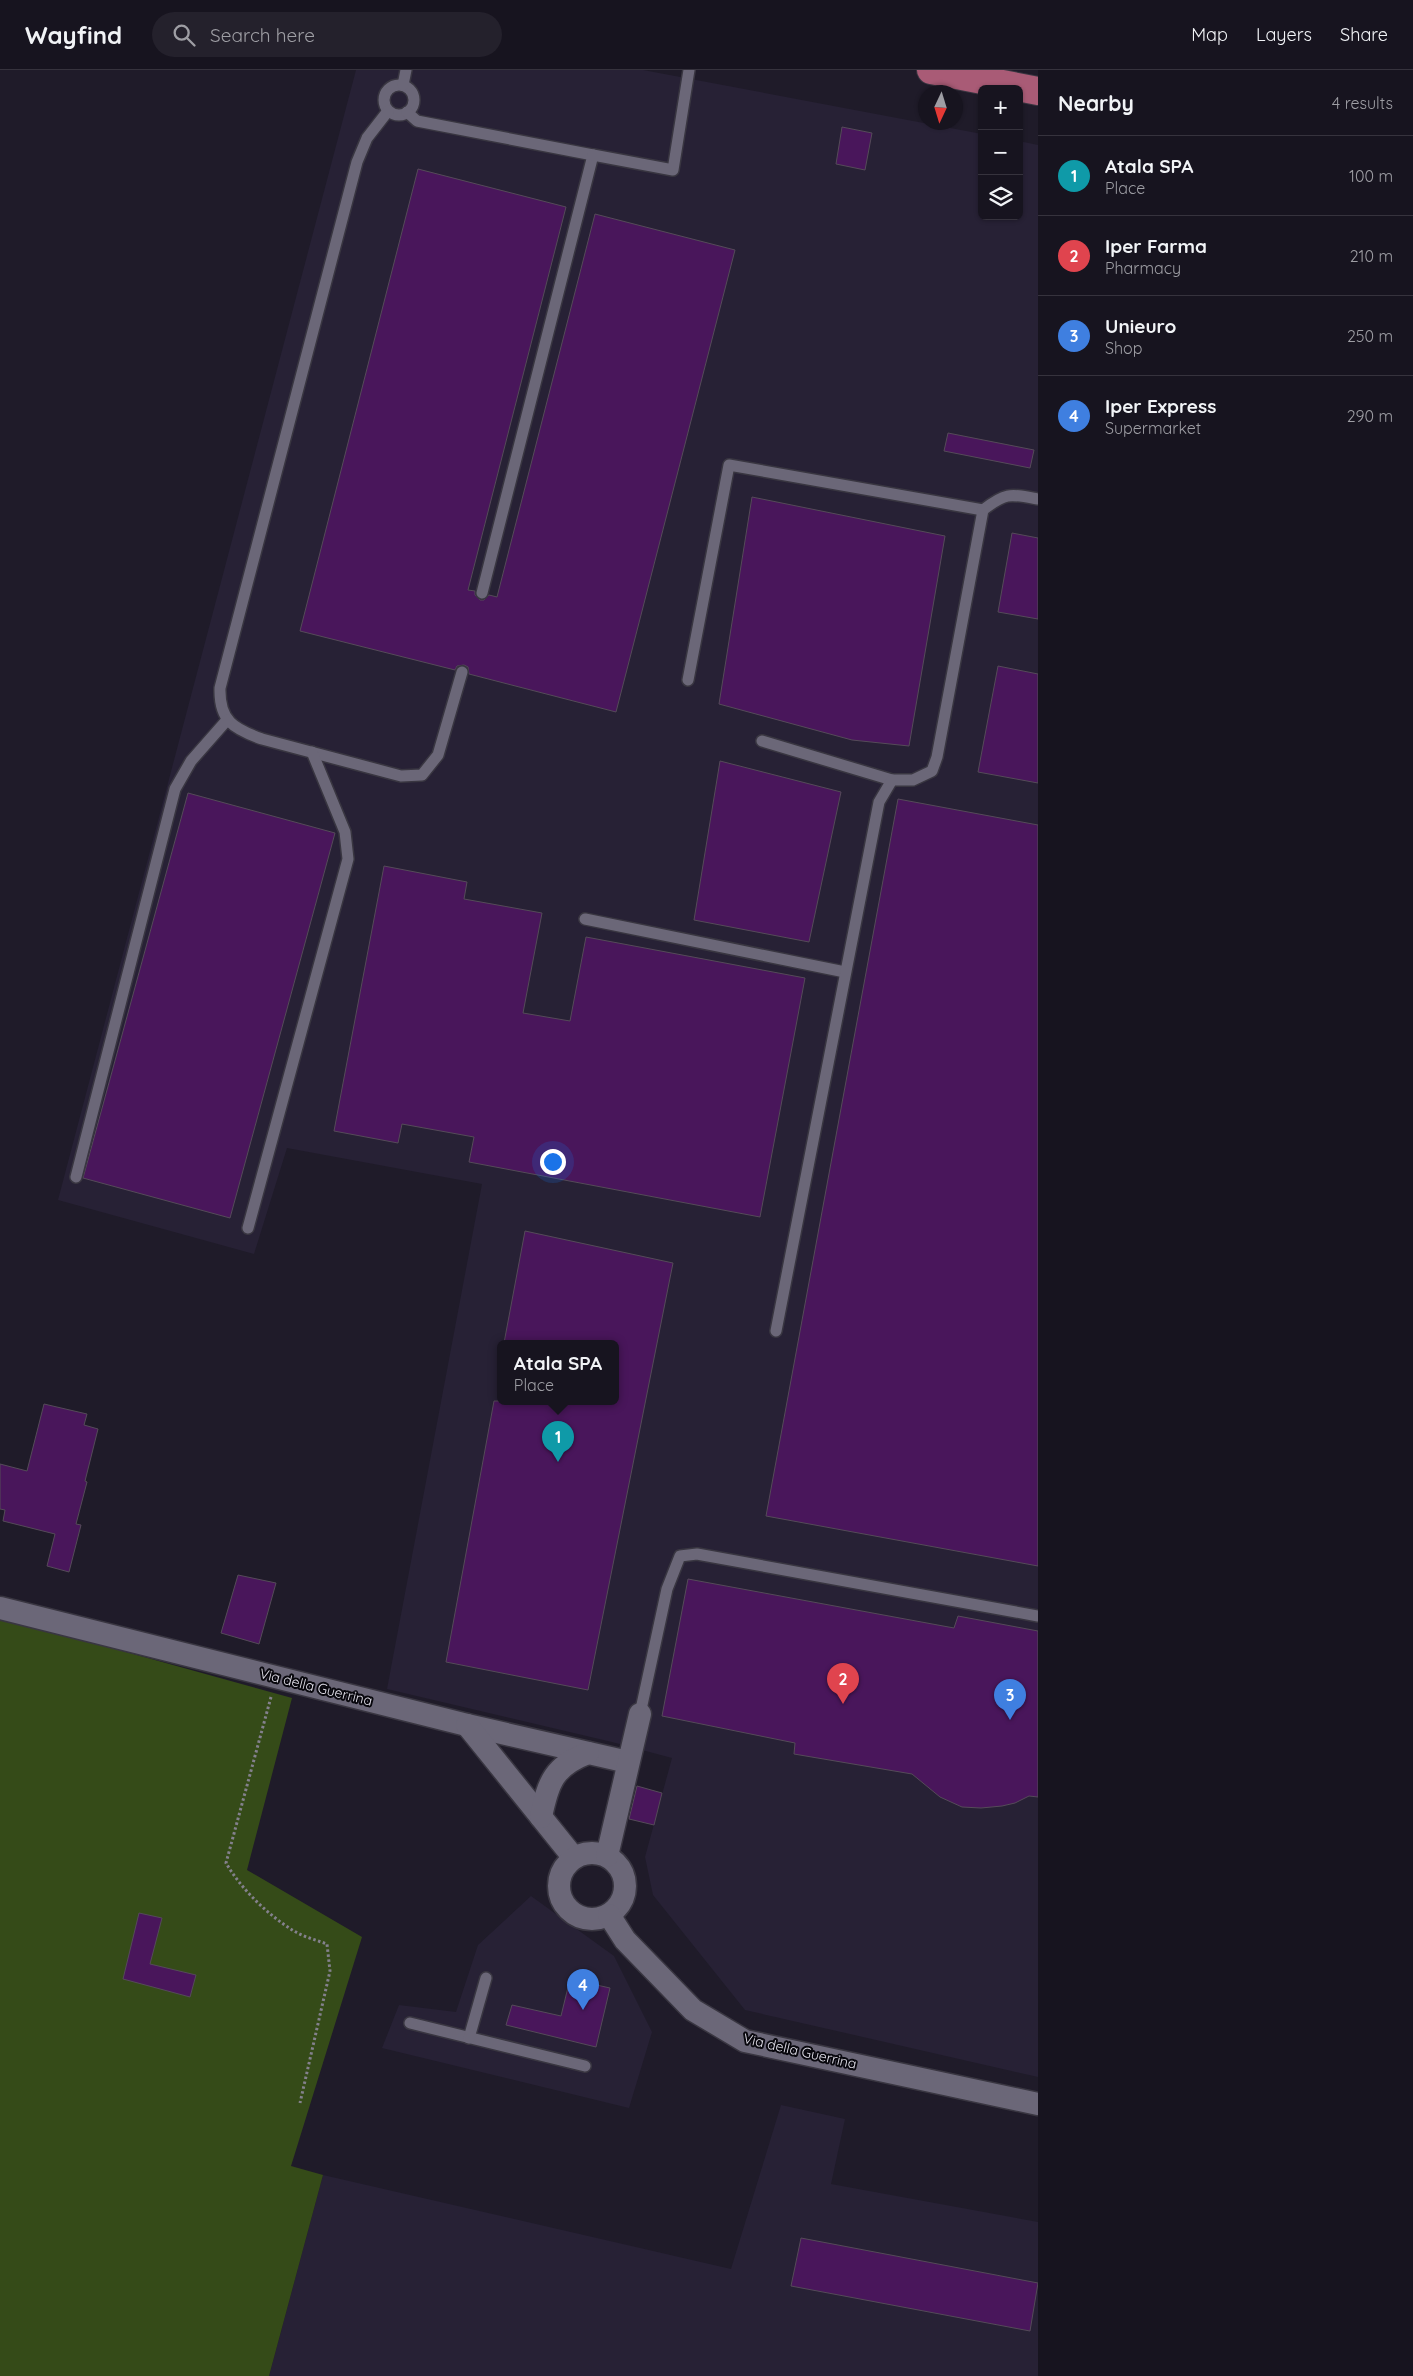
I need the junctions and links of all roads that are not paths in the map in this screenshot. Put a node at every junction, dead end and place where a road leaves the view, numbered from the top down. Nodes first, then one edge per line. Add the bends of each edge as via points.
1 (406, 70) edge
2 (689, 70) edge
3 (931, 70) edge
4 (402, 85) junction
5 (1038, 91) edge
6 (388, 111) junction
7 (407, 112) junction
8 (593, 155) junction
9 (1038, 499) edge
10 (983, 510) junction
11 (482, 593) dead end
12 (462, 672) dead end
13 (688, 680) dead end
14 (227, 720) junction
15 (762, 741) dead end
16 (312, 752) junction
17 (892, 780) junction
18 (585, 919) dead end
19 (845, 972) junction
20 (76, 1177) dead end
21 (248, 1228) dead end
22 (776, 1330) dead end
23 (0, 1608) edge
24 (1038, 1616) edge
25 (640, 1714) joint
26 (467, 1725) junction
27 (588, 1753) junction
28 (628, 1762) junction
29 (541, 1817) junction
30 (607, 1856) junction
31 (574, 1858) junction
32 (609, 1915) junction
33 (486, 1978) dead end
34 (410, 2023) dead end
35 (469, 2038) junction
36 (585, 2066) dead end
37 (1038, 2104) edge

1 - 4 lane
2 - 8 lane via 673,170
3 - 5 main road
4 - 6 lane via 393,86 385,92 384,102
4 - 7 lane via 411,91 414,100
6 - 7 lane via 398,115
6 - 14 lane via 367,138 357,162 220,688 220,703
7 - 8 lane via 417,121
8 - 11 lane
9 - 10 lane via 998,498
10 - 13 lane via 729,465
10 - 17 lane via 937,757 932,771 913,780
12 - 16 lane via 438,755 422,774 401,776
14 - 16 lane via 242,732
14 - 20 lane via 191,761 175,789
15 - 17 lane
16 - 21 lane via 345,832 348,859
17 - 19 lane via 877,809
18 - 19 lane
19 - 22 lane
23 - 26 street, Via della Guerrina
24 - 25 lane via 697,1554 680,1556 668,1589
25 - 28 street
26 - 27 street, Via della Guerrina
26 - 29 street
27 - 28 street, Via della Guerrina
27 - 29 street via 570,1760 555,1774 546,1792
28 - 30 street
29 - 31 street
30 - 31 street via 596,1852
30 - 32 street via 621,1870 625,1881 622,1901
31 - 32 street via 560,1873 558,1883 562,1902 568,1910 583,1918 592,1920
32 - 37 street, Via della Guerrina via 625,1940 693,2010 745,2041
33 - 35 lane
34 - 35 lane
35 - 36 lane

